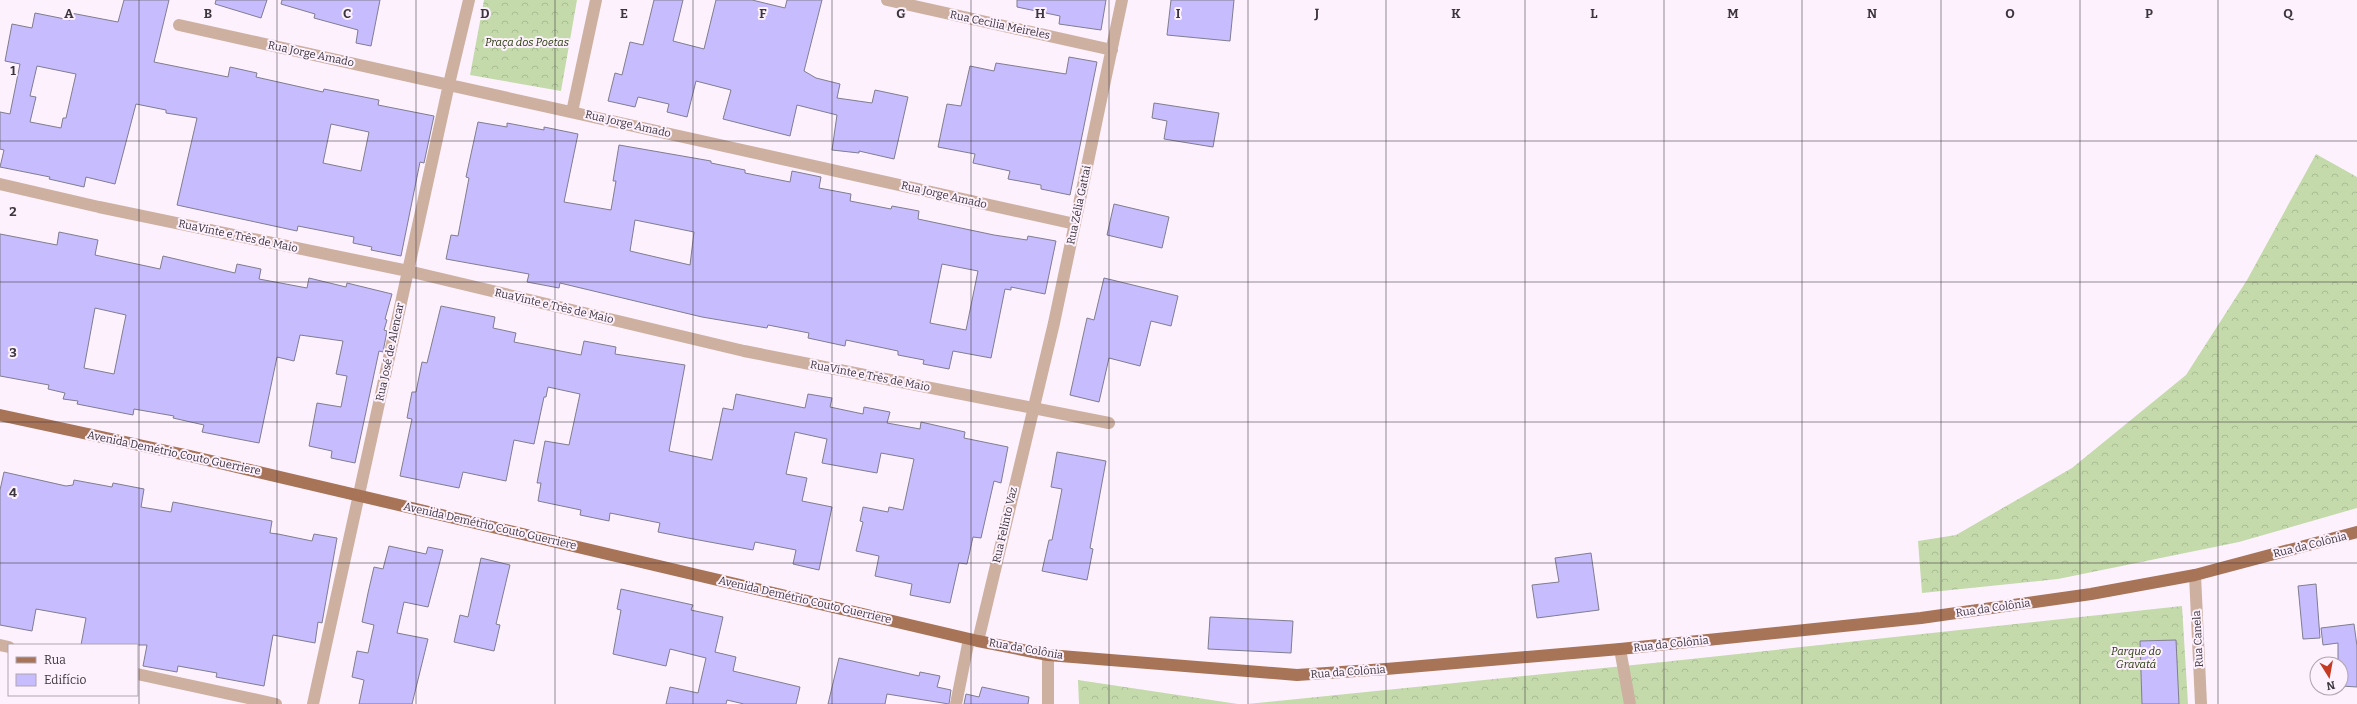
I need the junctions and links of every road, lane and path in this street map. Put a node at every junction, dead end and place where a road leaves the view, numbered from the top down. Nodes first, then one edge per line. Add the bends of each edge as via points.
1 (469, 0) edge
2 (596, 0) edge
3 (888, 0) edge
4 (1122, 0) edge
5 (180, 25) dead end
6 (1112, 50) junction
7 (449, 84) junction
8 (572, 112) junction
9 (0, 184) edge
10 (1075, 224) junction
11 (408, 271) junction
12 (1032, 409) junction
13 (0, 415) edge
14 (1109, 423) dead end
15 (360, 495) junction
16 (2357, 532) edge
17 (2195, 575) junction
18 (973, 640) junction
19 (1620, 649) junction
20 (1048, 655) junction
21 (138, 674) edge
22 (276, 704) edge
23 (313, 704) edge
24 (956, 704) edge
25 (1048, 704) edge
26 (1630, 704) edge
27 (2201, 704) edge

1 - 7 street, Rua José de Alencar
2 - 8 street
3 - 6 street, Rua Cecilia Meireles
4 - 6 street, Rua Zélia Gattai
5 - 7 street, Rua Jorge Amado
6 - 10 street, Rua Zélia Gattai
7 - 8 street, Rua Jorge Amado
7 - 11 street, Rua José de Alencar
8 - 10 street, Rua Jorge Amado
9 - 11 street, RuaVinte e Três de Maio
10 - 12 street, Rua Zélia Gattai via 1054,324
11 - 12 street, RuaVinte e Três de Maio via 744,351
11 - 15 street, Rua José de Alencar
12 - 14 street, RuaVinte e Três de Maio
12 - 18 street, Rua Felinto Vaz
13 - 15 main road, Avenida Demétrio Couto Guerriere
15 - 18 main road, Avenida Demétrio Couto Guerriere
15 - 23 street, Rua José de Alencar
16 - 17 main road, Rua da Colônia
17 - 19 main road, Rua da Colônia via 2091,594 1921,618
17 - 27 street, Rua Canela
18 - 20 main road, Rua da Colônia
18 - 24 street, Rua Felinto Vaz
19 - 20 main road, Rua da Colônia via 1297,675
19 - 26 street
20 - 25 street
21 - 22 street

